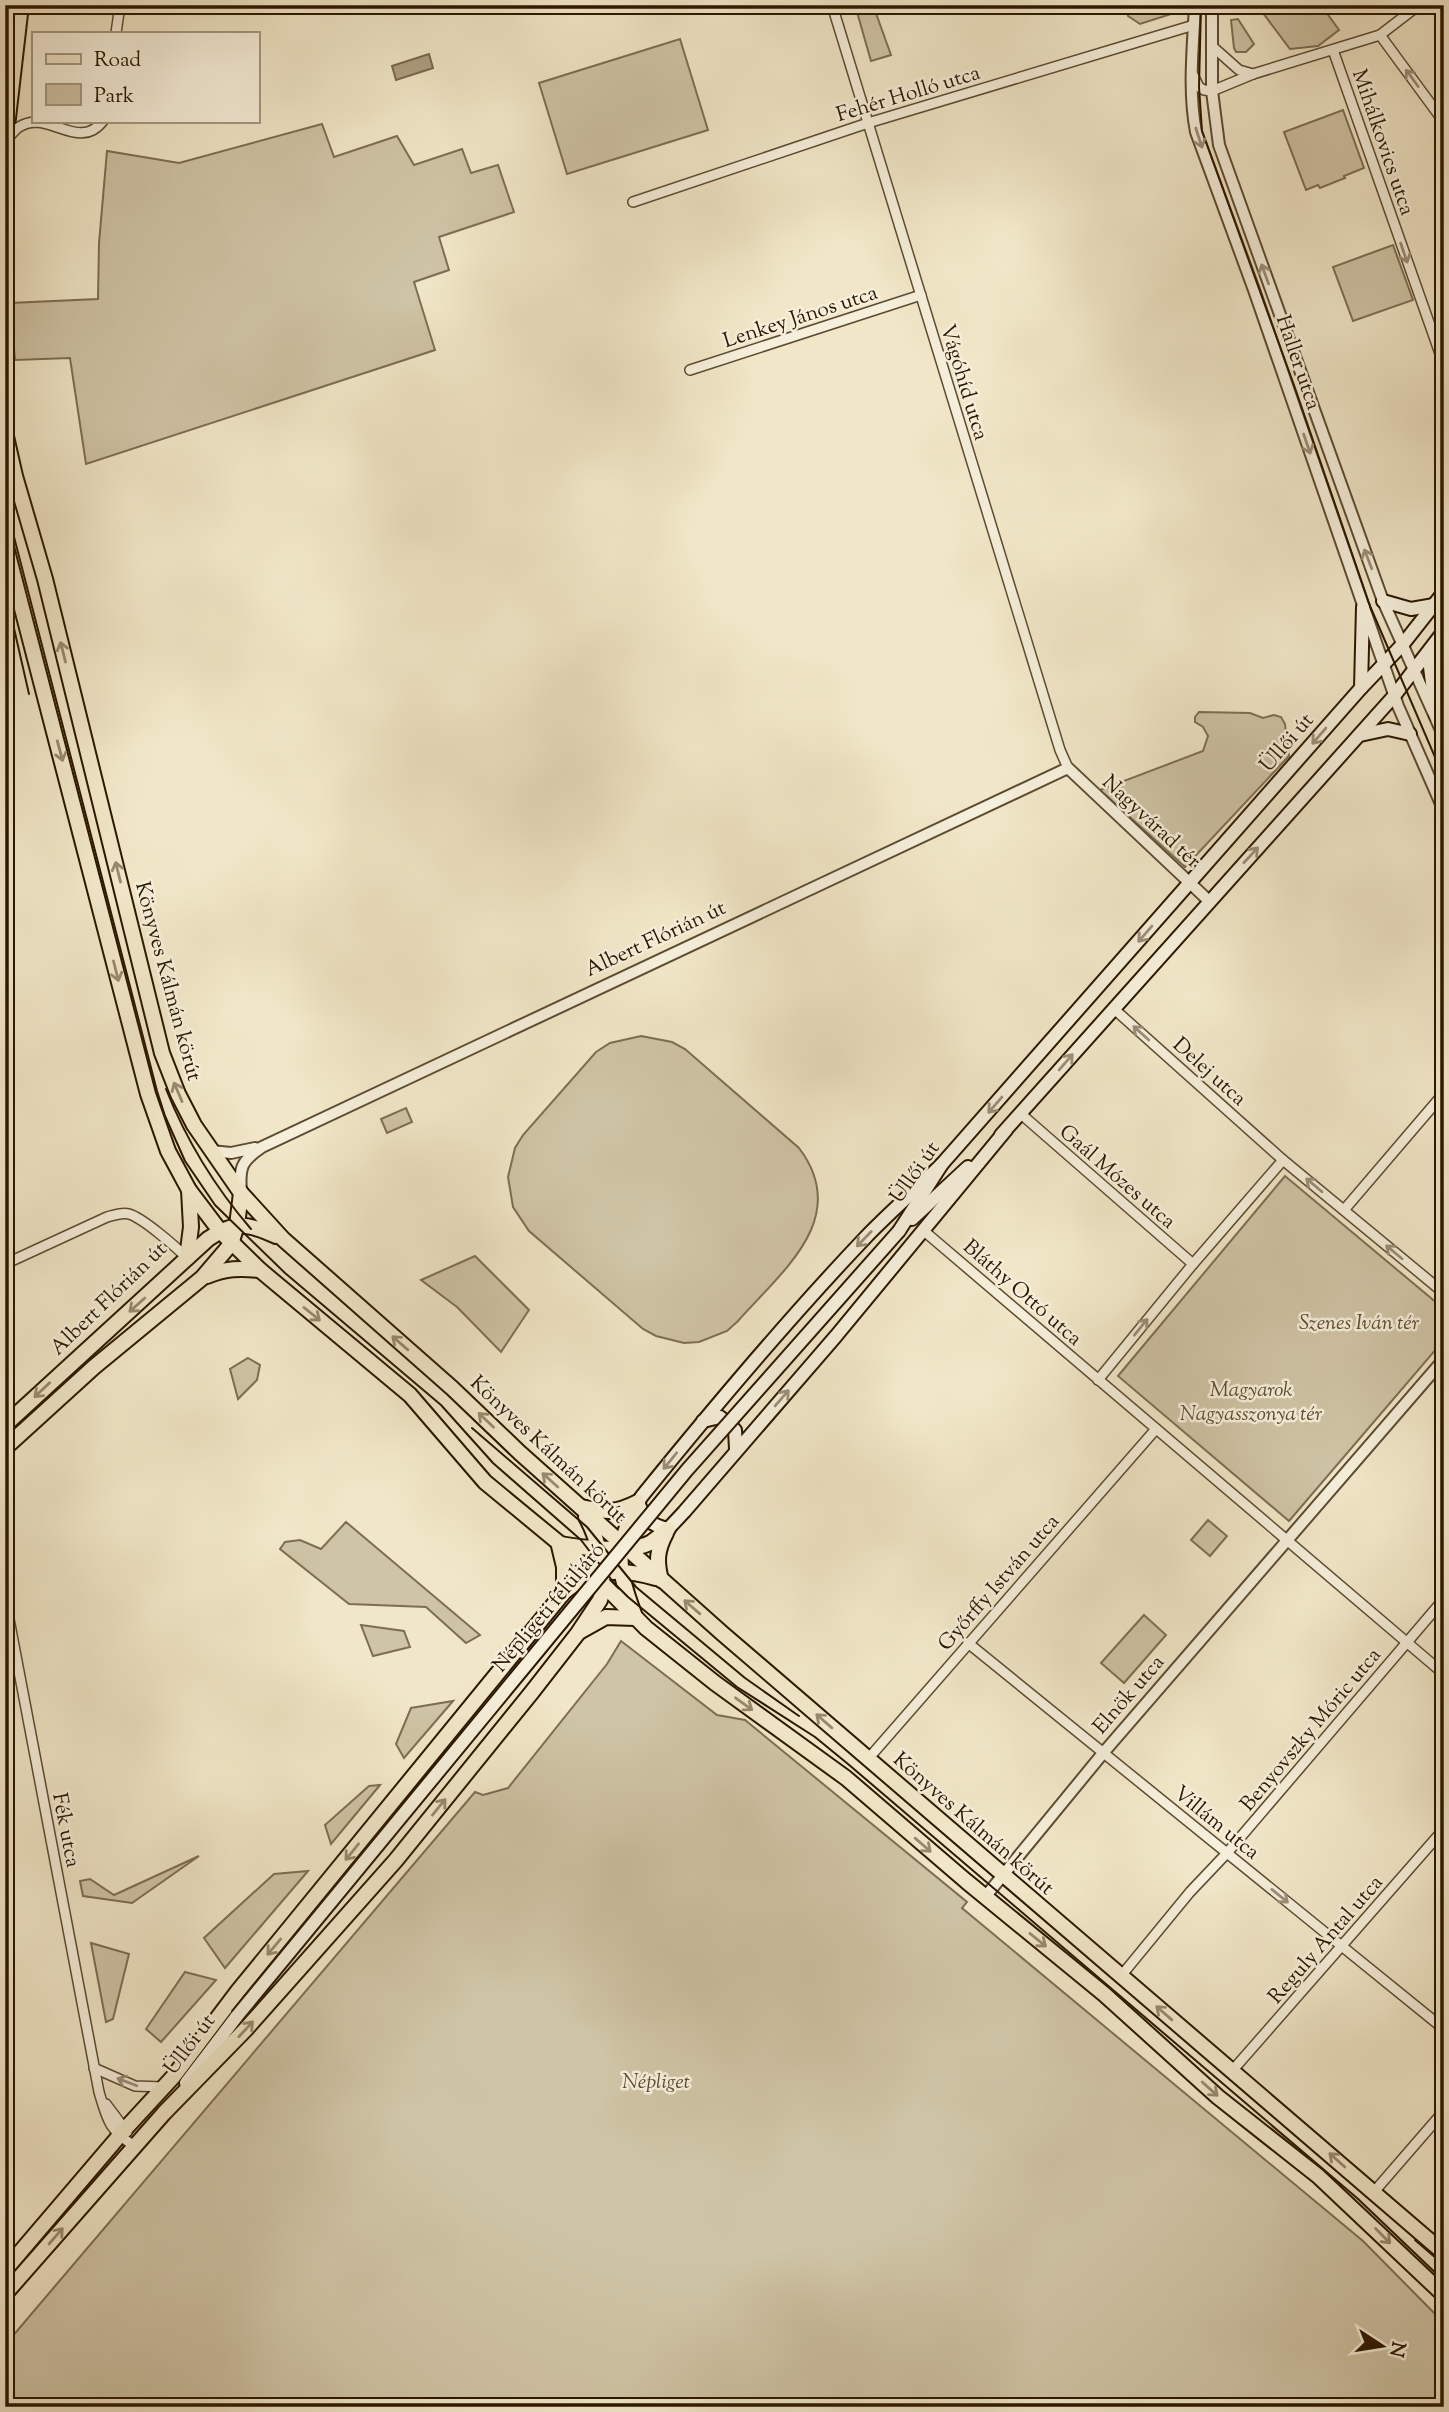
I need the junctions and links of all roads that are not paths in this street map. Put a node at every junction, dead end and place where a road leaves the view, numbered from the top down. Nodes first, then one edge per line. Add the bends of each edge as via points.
1 (21, 5) edge
2 (120, 5) edge
3 (832, 5) edge
4 (1195, 5) edge
5 (1212, 5) edge
6 (1419, 5) edge
7 (1194, 25) junction
8 (116, 32) edge
9 (1380, 35) junction
10 (1212, 46) junction
11 (1333, 50) junction
12 (1191, 70) junction
13 (1253, 74) junction
14 (1212, 91) junction
15 (38, 122) edge
16 (38, 122) edge
17 (102, 122) edge
18 (1444, 122) edge
19 (868, 123) junction
20 (5, 142) edge
21 (633, 202) dead end
22 (921, 295) junction
23 (1444, 365) edge
24 (690, 370) dead end
25 (5, 432) edge
26 (5, 543) edge
27 (11, 587) edge
28 (1444, 592) edge
29 (1383, 601) junction
30 (1434, 605) junction
31 (1363, 607) junction
32 (1440, 636) edge
33 (1403, 644) junction
34 (1384, 664) junction
35 (1414, 671) junction
36 (1361, 688) junction
37 (1394, 696) junction
38 (1436, 715) junction
39 (1410, 734) junction
40 (1359, 735) junction
41 (1444, 737) edge
42 (1068, 768) junction
43 (1444, 811) edge
44 (1190, 883) junction
45 (1209, 901) junction
46 (1114, 1008) junction
47 (1444, 1093) edge
48 (1021, 1114) junction
49 (1006, 1130) junction
50 (262, 1147) junction
51 (211, 1151) junction
52 (1283, 1160) junction
53 (942, 1164) junction
54 (189, 1190) junction
55 (241, 1193) junction
56 (1344, 1210) junction
57 (237, 1225) junction
58 (220, 1231) junction
59 (899, 1231) junction
60 (924, 1231) junction
61 (283, 1239) junction
62 (231, 1244) junction
63 (187, 1258) junction
64 (5, 1264) edge
65 (1193, 1264) junction
66 (260, 1270) junction
67 (202, 1278) junction
68 (1444, 1293) edge
69 (1444, 1359) edge
70 (1098, 1380) junction
71 (703, 1421) junction
72 (5, 1425) edge
73 (1156, 1429) junction
74 (5, 1448) edge
75 (736, 1449) junction
76 (638, 1502) junction
77 (580, 1507) junction
78 (668, 1529) junction
79 (1287, 1541) junction
80 (559, 1544) junction
81 (622, 1546) junction
82 (600, 1548) junction
83 (621, 1572) junction
84 (598, 1577) junction
85 (661, 1580) junction
86 (564, 1592) junction
87 (5, 1598) edge
88 (1444, 1599) edge
89 (635, 1618) junction
90 (578, 1633) junction
91 (528, 1636) junction
92 (1407, 1642) junction
93 (968, 1643) junction
94 (556, 1660) junction
95 (506, 1665) junction
96 (1444, 1674) edge
97 (533, 1692) junction
98 (1104, 1752) junction
99 (868, 1759) junction
100 (1444, 1829) edge
101 (1227, 1853) junction
102 (1002, 1874) junction
103 (985, 1896) junction
104 (1342, 1946) junction
105 (1121, 1976) junction
106 (237, 2016) junction
107 (1444, 2028) edge
108 (94, 2068) junction
109 (1232, 2071) junction
110 (168, 2082) junction
111 (1444, 2111) edge
112 (164, 2113) junction
113 (122, 2132) junction
114 (135, 2146) junction
115 (1373, 2193) junction
116 (1444, 2253) edge
117 (5, 2270) edge
118 (5, 2294) edge
119 (1444, 2295) edge

1 - 20 main road
2 - 8 street
3 - 19 street, Vágóhíd utca
4 - 7 street, Haller utca
5 - 10 street, Haller utca
6 - 9 street
7 - 12 street, Haller utca
7 - 19 street, Fehér Holló utca
9 - 11 street
18 -> 9 street
10 - 13 street via 1239,70
10 - 14 street, Haller utca
11 - 13 street
11 -> 23 street, Mihálkovics utca
12 - 14 street via 1199,87
12 -> 31 street, Haller utca via 1196,132
13 - 14 street
29 -> 14 street, Haller utca via 1219,145
15 - 20 street via 19,126
16 - 17 street via 79,134
19 - 21 street, Fehér Holló utca
19 - 22 street, Vágóhíd utca
22 - 24 street, Lenkey János utca
22 - 42 street, Vágóhíd utca
51 -> 25 main road, Könyves Kálmán körút via 183,1104 162,1053
26 - 27 main road
27 -> 54 main road via 148,1094
28 - 30 main road, Üllői út
29 - 30 main road via 1411,609
29 - 33 street, Haller utca
30 - 33 main road, Üllői út
31 - 34 street, Haller utca
31 - 36 main road
32 - 35 main road, Üllői út
32 - 38 main road via 1430,667
33 - 34 main road, Üllői út
33 - 35 street, Haller utca
34 - 36 main road, Üllői út
34 - 37 street, Haller utca
35 - 37 main road, Üllői út
35 - 38 street, Haller utca
36 -> 44 main road, Üllői út
37 - 39 street, Haller utca
37 - 40 main road, Üllői út
38 - 41 street, Haller utca
39 - 40 main road via 1388,729
39 - 43 street, Haller utca
45 -> 40 main road, Üllői út
42 - 44 street, Nagyvárad tér
42 - 50 street, Albert Flórián út
44 - 45 street, Nagyvárad tér
44 -> 53 main road, Üllői út
45 - 46 main road, Üllői út
48 -> 46 main road, Üllői út
52 -> 46 street, Delej utca
47 - 56 street
48 - 49 main road, Üllői út
48 - 65 street, Gaál Mózes utca
49 - 59 main road, Üllői út
49 - 60 main road
50 - 51 street, Albert Flórián út via 231,1153
50 - 55 street, Albert Flórián út via 247,1157 241,1169
51 - 55 main road, Könyves Kálmán körút
56 -> 52 street
52 - 65 street
53 - 59 main road, Üllői út
53 -> 71 main road via 842,1263
54 - 58 main road
54 - 63 main road
55 - 57 main road
55 - 61 main road, Könyves Kálmán körút
68 -> 56 street
57 - 58 main road
57 - 61 main road
57 - 62 main road
58 - 62 main road
58 - 63 main road
59 - 106 main road, Népligeti felüljáró, bridge via 687,1471
60 - 70 street, Bláthy Ottó utca
75 -> 60 main road
77 -> 61 main road, Könyves Kálmán körút
62 - 66 main road
62 - 67 main road, Albert Flórián út
63 - 64 street, Albert Flórián út via 133,1216 120,1213
63 -> 72 main road, Albert Flórián út
70 -> 65 street
66 - 67 main road via 236,1268
66 -> 80 main road via 411,1395 485,1482
67 - 74 main road, Albert Flórián út
69 - 79 street
70 - 73 street
71 - 75 main road via 720,1417 735,1430
71 -> 76 main road
73 - 79 street
73 - 93 street, Győrffy István utca
75 - 78 main road
76 - 77 main road via 619,1512
76 - 78 main road via 653,1526
76 - 81 main road via 624,1530
77 - 81 main road, Könyves Kálmán körút
77 - 82 main road
78 - 81 main road via 650,1543
78 - 85 main road via 659,1547
79 - 92 street
79 - 98 street, Elnök utca
80 - 82 main road
80 - 84 main road
80 - 86 main road via 564,1558
81 - 82 main road
81 - 83 main road
81 - 85 main road, Könyves Kálmán körút
82 - 84 main road
83 - 84 main road
83 - 85 main road
83 - 89 main road
84 - 86 main road via 578,1580
84 - 89 main road
84 - 90 main road via 600,1600
99 -> 85 main road, Könyves Kálmán körút
86 - 91 main road
87 - 108 street, Fék utca
88 - 92 street, Benyovszky Móric utca
89 - 90 main road via 606,1617
89 -> 103 main road via 715,1684 846,1778
90 - 94 main road
91 - 94 main road via 547,1638 554,1644
91 - 95 main road
92 - 96 street
92 - 101 street, Benyovszky Móric utca
93 - 98 street, Villám utca
93 - 99 street, Győrffy István utca
94 - 97 main road
95 - 97 main road via 514,1688 527,1695
95 -> 110 main road
112 -> 97 main road via 246,2029 387,1870
98 - 101 street, Villám utca
98 - 102 street, Elnök utca
99 - 102 main road, Könyves Kálmán körút
100 - 104 street, Reguly Antal utca
101 -> 104 street, Villám utca
101 - 105 street, Benyovszky Móric utca
102 - 103 street, Elnök utca
102 - 105 main road, Könyves Kálmán körút
103 -> 119 main road via 1318,2176
104 - 107 street, Villám utca
104 - 109 street, Reguly Antal utca
109 -> 105 main road, Könyves Kálmán körút
106 - 110 main road, Üllői út
106 - 112 main road, Üllői út
110 -> 108 street via 135,2086
108 - 113 street, Fék utca via 99,2092
115 -> 109 main road, Könyves Kálmán körút
110 - 113 main road, Üllői út
111 - 115 street
112 - 114 main road, Üllői út
113 - 114 street, Fék utca
113 - 117 main road, Üllői út
118 -> 114 main road, Üllői út
115 - 116 main road, Könyves Kálmán körút

